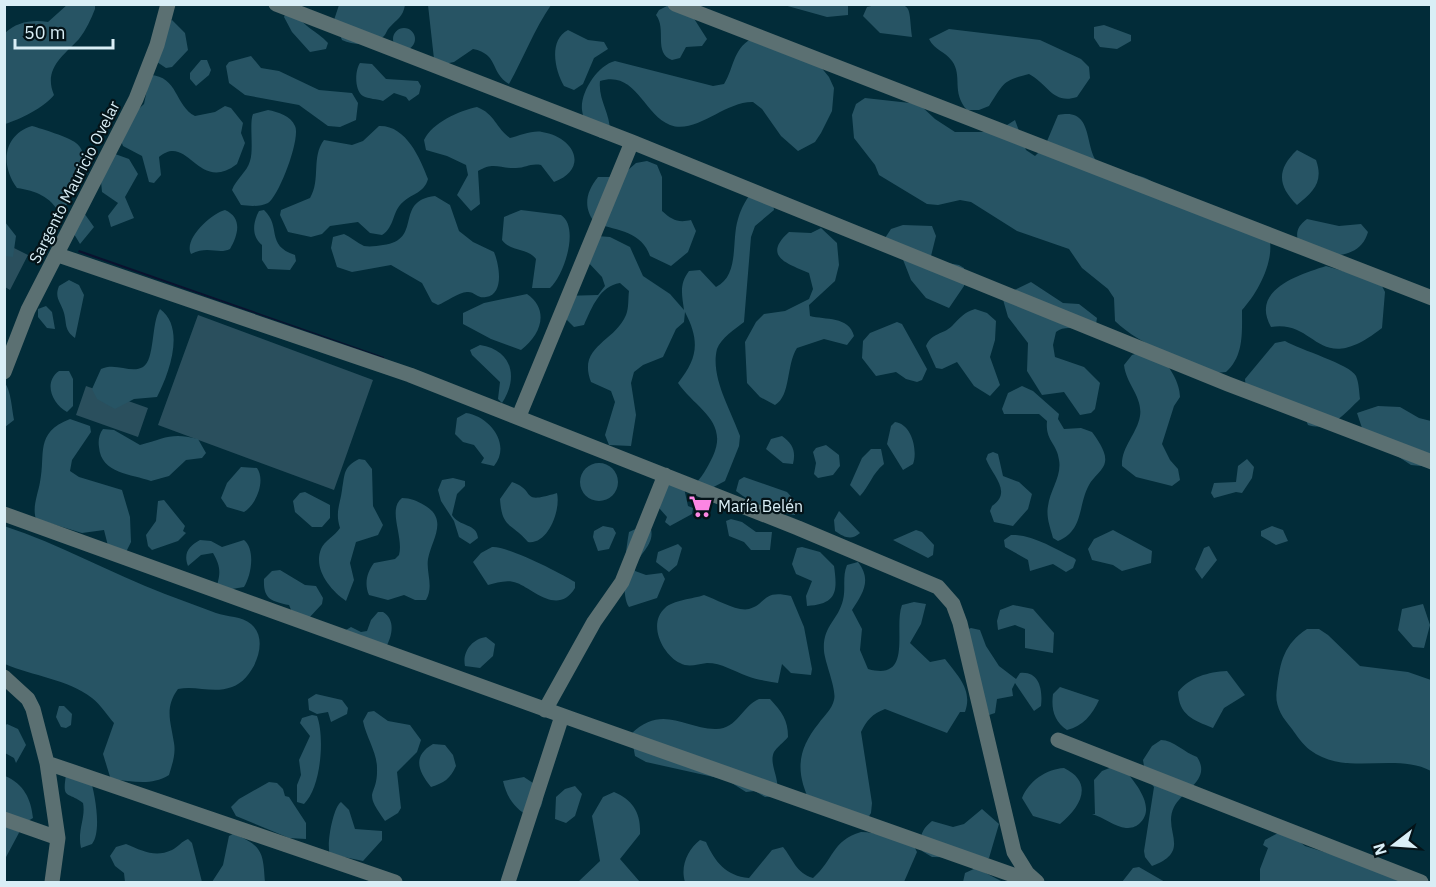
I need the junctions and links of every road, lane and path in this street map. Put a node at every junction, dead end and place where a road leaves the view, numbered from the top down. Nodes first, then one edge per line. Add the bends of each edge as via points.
1 (168, 4) edge
2 (276, 4) edge
3 (675, 4) edge
4 (632, 142) junction
5 (58, 255) junction
6 (1431, 298) edge
7 (4, 372) edge
8 (519, 416) junction
9 (1431, 462) edge
10 (665, 475) junction
11 (4, 514) edge
12 (4, 677) edge
13 (545, 710) junction
14 (562, 716) junction
15 (1058, 740) dead end
16 (47, 763) junction
17 (4, 819) edge
18 (58, 838) junction
19 (52, 882) edge
20 (395, 882) edge
21 (508, 882) edge
22 (1036, 882) edge
23 (1421, 882) edge

1 - 5 street, Sargento Mauricio Ovelar via 136,99
2 - 4 street
3 - 6 street
4 - 8 street
4 - 9 street via 1228,384
5 - 7 street, Sargento Mauricio Ovelar via 28,310
5 - 8 street
8 - 10 street
10 - 13 street via 622,582 594,622
10 - 22 street via 928,580 946,593 960,623 1011,844 1019,863
11 - 13 street
12 - 16 street via 28,699
13 - 14 street
14 - 21 street
14 - 22 street
15 - 23 street
16 - 18 street
16 - 20 street
17 - 18 street
18 - 19 street

